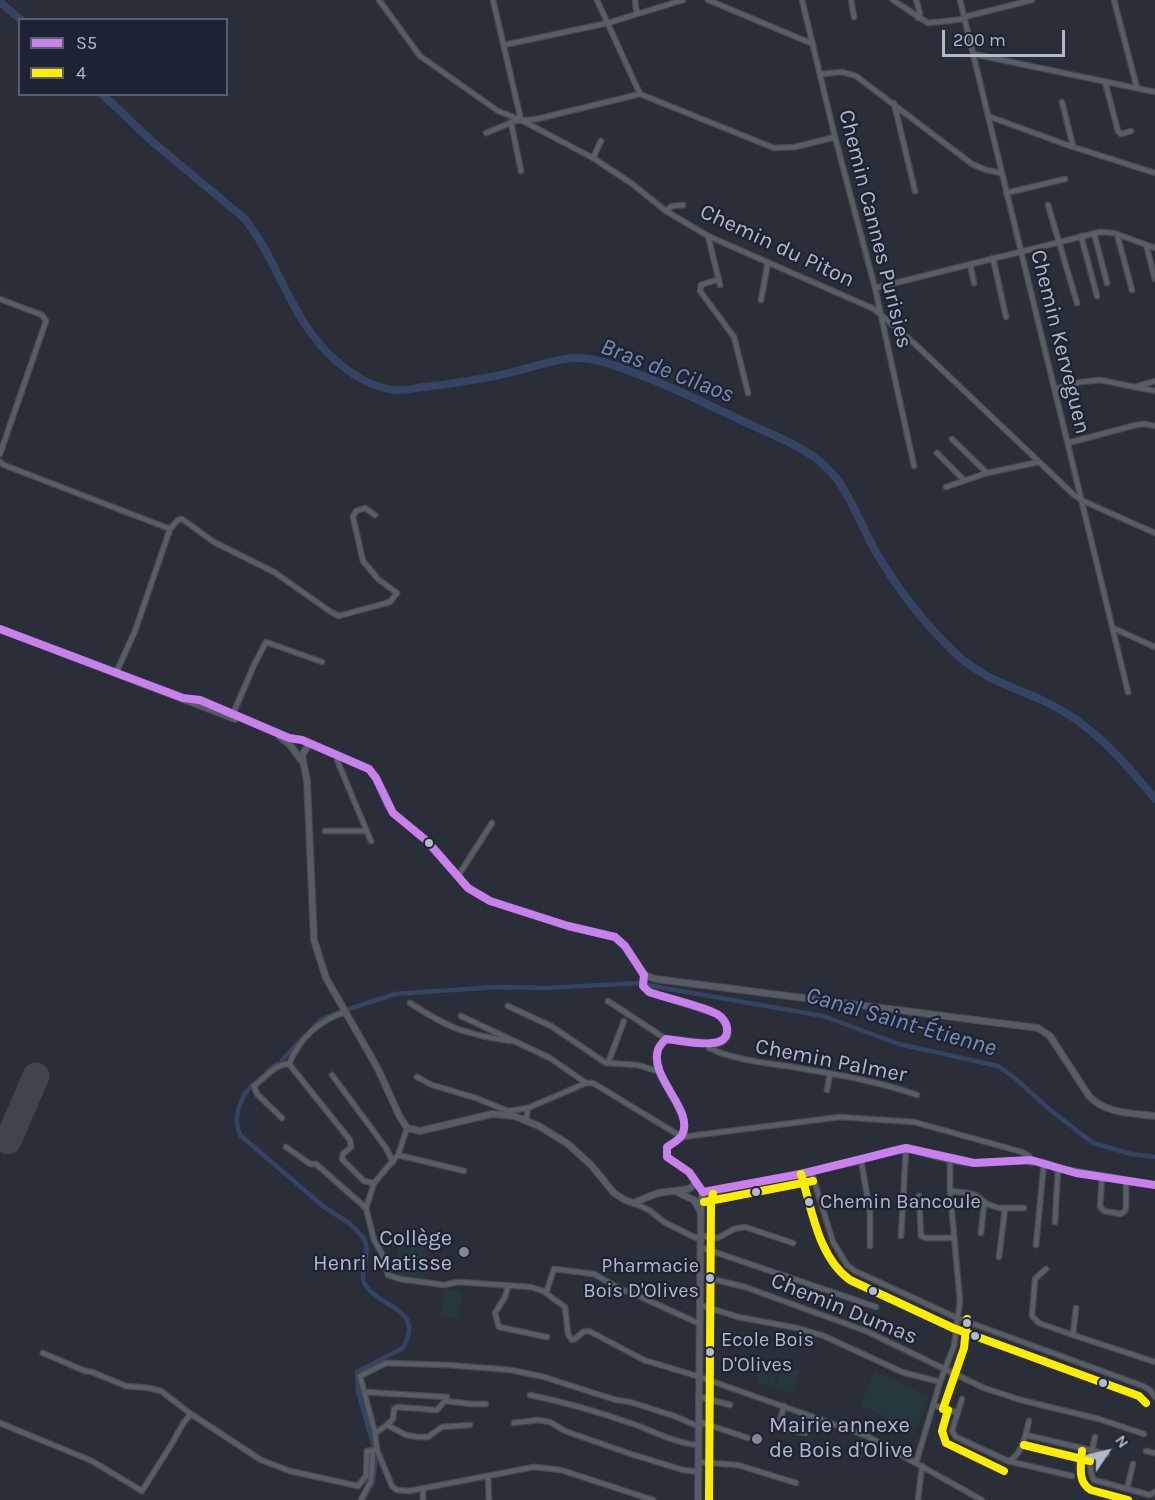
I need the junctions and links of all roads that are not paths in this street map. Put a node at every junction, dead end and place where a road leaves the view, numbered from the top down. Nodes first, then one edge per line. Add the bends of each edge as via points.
1 (379, 0) edge
2 (493, 0) edge
3 (597, 0) edge
4 (634, 0) edge
5 (683, 0) edge
6 (708, 0) edge
7 (802, 0) edge
8 (851, 0) edge
9 (893, 0) edge
10 (916, 0) edge
11 (960, 0) edge
12 (1032, 0) edge
13 (1114, 0) edge
14 (652, 1) edge
15 (655, 8) junction
16 (637, 14) junction
17 (854, 16) dead end
18 (918, 18) junction
19 (964, 18) junction
20 (608, 23) junction
21 (813, 44) junction
22 (504, 45) junction
23 (973, 54) junction
24 (820, 74) junction
25 (1105, 82) junction
26 (1137, 88) junction
27 (1155, 92) edge
28 (640, 94) junction
29 (893, 102) junction
30 (1062, 102) dead end
31 (988, 116) junction
32 (521, 120) junction
33 (511, 122) junction
34 (1131, 131) dead end
35 (486, 133) dead end
36 (835, 136) junction
37 (600, 141) dead end
38 (1073, 146) junction
39 (593, 158) junction
40 (521, 171) dead end
41 (1002, 173) junction
42 (1155, 173) edge
43 (1065, 179) dead end
44 (915, 191) dead end
45 (1006, 193) junction
46 (683, 205) dead end
47 (1048, 205) dead end
48 (666, 211) junction
49 (1094, 233) junction
50 (1117, 234) junction
51 (708, 236) junction
52 (1082, 236) junction
53 (1058, 241) junction
54 (1146, 245) junction
55 (1155, 248) edge
56 (1021, 251) junction
57 (993, 258) junction
58 (768, 262) junction
59 (970, 264) junction
60 (1155, 279) edge
61 (974, 283) dead end
62 (1107, 283) dead end
63 (875, 288) junction
64 (1132, 290) dead end
65 (1097, 296) dead end
66 (0, 299) edge
67 (761, 300) dead end
68 (1077, 303) dead end
69 (881, 314) junction
70 (1006, 317) dead end
71 (1155, 381) edge
72 (1138, 387) junction
73 (1055, 389) junction
74 (1155, 392) edge
75 (748, 393) dead end
76 (1155, 426) edge
77 (952, 439) dead end
78 (1068, 443) junction
79 (937, 453) dead end
80 (0, 454) edge
81 (0, 462) edge
82 (1039, 462) junction
83 (914, 466) dead end
84 (987, 473) junction
85 (964, 480) junction
86 (946, 487) dead end
87 (1081, 500) junction
88 (375, 515) dead end
89 (170, 529) junction
90 (1155, 533) edge
91 (1113, 628) junction
92 (0, 629) edge
93 (1155, 646) edge
94 (322, 663) dead end
95 (116, 673) junction
96 (1128, 692) dead end
97 (183, 698) junction
98 (233, 714) junction
99 (293, 743) junction
100 (302, 749) junction
101 (338, 755) junction
102 (492, 823) dead end
103 (325, 831) dead end
104 (366, 831) junction
105 (371, 841) dead end
106 (458, 876) junction
107 (644, 975) junction
108 (608, 1001) dead end
109 (410, 1003) dead end
110 (508, 1006) dead end
111 (346, 1012) junction
112 (461, 1016) dead end
113 (624, 1021) dead end
114 (666, 1039) junction
115 (516, 1041) junction
116 (709, 1043) junction
117 (608, 1063) junction
118 (289, 1064) junction
119 (660, 1072) junction
120 (830, 1074) junction
121 (332, 1075) dead end
122 (417, 1077) dead end
123 (586, 1083) junction
124 (827, 1090) dead end
125 (917, 1095) dead end
126 (528, 1108) junction
127 (1155, 1116) edge
128 (282, 1118) dead end
129 (526, 1120) junction
130 (407, 1128) junction
131 (682, 1137) junction
132 (286, 1147) dead end
133 (906, 1150) junction
134 (398, 1155) junction
135 (950, 1159) junction
136 (861, 1160) junction
137 (1031, 1161) junction
138 (393, 1162) junction
139 (1043, 1164) junction
140 (1058, 1168) junction
141 (464, 1171) dead end
142 (811, 1171) junction
143 (1102, 1177) junction
144 (1126, 1181) junction
145 (374, 1183) junction
146 (1155, 1185) edge
147 (950, 1191) junction
148 (695, 1192) junction
149 (919, 1196) dead end
150 (633, 1203) junction
151 (984, 1203) junction
152 (366, 1208) junction
153 (1024, 1208) dead end
154 (1005, 1209) junction
155 (1054, 1222) dead end
156 (981, 1233) dead end
157 (700, 1236) junction
158 (902, 1236) dead end
159 (954, 1238) junction
160 (793, 1243) dead end
161 (1036, 1245) dead end
162 (870, 1246) dead end
163 (700, 1247) junction
164 (999, 1257) dead end
165 (1046, 1269) dead end
166 (700, 1276) junction
167 (507, 1286) junction
168 (546, 1293) junction
169 (700, 1305) junction
170 (876, 1306) dead end
171 (1076, 1308) dead end
172 (957, 1318) junction
173 (700, 1324) junction
174 (1073, 1335) junction
175 (547, 1337) dead end
176 (43, 1353) dead end
177 (1155, 1362) edge
178 (945, 1370) junction
179 (700, 1377) junction
180 (940, 1382) junction
181 (364, 1392) junction
182 (530, 1395) dead end
183 (700, 1396) junction
184 (447, 1397) dead end
185 (1155, 1397) edge
186 (962, 1399) dead end
187 (486, 1404) dead end
188 (730, 1405) dead end
189 (933, 1405) junction
190 (784, 1406) junction
191 (958, 1413) junction
192 (191, 1414) junction
193 (1029, 1421) dead end
194 (0, 1423) edge
195 (514, 1423) dead end
196 (387, 1425) junction
197 (470, 1425) dead end
198 (700, 1425) junction
199 (375, 1432) junction
200 (805, 1433) dead end
201 (1144, 1434) dead end
202 (1026, 1435) junction
203 (1095, 1437) dead end
204 (748, 1438) dead end
205 (699, 1445) junction
206 (375, 1450) junction
207 (1092, 1451) junction
208 (1146, 1451) dead end
209 (1155, 1453) edge
210 (1107, 1454) dead end
211 (1008, 1461) junction
212 (699, 1462) junction
213 (916, 1463) junction
214 (1133, 1464) dead end
215 (922, 1466) junction
216 (699, 1472) junction
217 (488, 1476) junction
218 (1072, 1476) dead end
219 (796, 1483) dead end
220 (423, 1489) junction
221 (1127, 1489) junction
222 (1155, 1492) edge
223 (361, 1500) edge
224 (423, 1500) edge
225 (489, 1500) edge
226 (653, 1500) edge
227 (698, 1500) edge
228 (918, 1500) edge
229 (982, 1500) edge

1 - 32 street, Chemin du Piton via 420,56 498,111
2 - 22 street
3 - 20 street
4 - 16 street
5 - 15 street
6 - 21 street
7 - 21 street, Chemin Cannes Purisies
8 - 17 street
9 - 18 street
10 - 18 street
11 - 19 street, Chemin Kerveguen
12 - 19 street
13 - 26 street
14 - 15 street
15 - 16 street
16 - 20 street
18 - 19 street via 930,24
19 - 23 street, Chemin Kerveguen
20 - 22 street
20 - 28 street
21 - 24 street, Chemin Cannes Purisies
22 - 32 street
23 - 25 street
23 - 31 street, Chemin Kerveguen
24 - 29 street via 849,73
24 - 36 street, Chemin Cannes Purisies
25 - 26 street
25 - 34 street via 1118,131
26 - 27 street
28 - 32 street
28 - 36 street via 774,148 795,147
29 - 41 street via 972,164
29 - 44 street
30 - 38 street
31 - 38 street
31 - 41 street, Chemin Kerveguen
32 - 33 street
32 - 39 street, Chemin du Piton
33 - 35 street
33 - 40 street
36 - 63 street, Chemin Cannes Purisies
37 - 39 street
38 - 42 street
39 - 48 street, Chemin du Piton
41 - 45 street, Chemin Kerveguen
43 - 45 street
45 - 56 street, Chemin Kerveguen
46 - 48 street
47 - 53 street
48 - 51 street, Chemin du Piton
49 - 50 street
49 - 52 street
49 - 62 street
50 - 54 street
50 - 64 street
51 - 58 street, Chemin du Piton
51 - 75 street via 719,282 701,285 700,291 734,337
52 - 53 street
52 - 65 street
53 - 56 street
53 - 68 street
54 - 55 street
54 - 60 street
56 - 57 street
56 - 73 street, Chemin Kerveguen
57 - 59 street
57 - 70 street
58 - 67 street
58 - 69 street, Chemin du Piton
59 - 61 street
59 - 63 street
63 - 69 street, Chemin Cannes Purisies
66 - 80 street via 42,315 46,321
69 - 82 street, Chemin du Piton
69 - 83 street, Chemin Cannes Purisies
71 - 72 street
72 - 73 street via 1092,380
72 - 74 street
73 - 78 street, Chemin Kerveguen
76 - 78 street via 1136,425
77 - 84 street
78 - 87 street, Chemin Kerveguen
79 - 85 street
81 - 89 street
82 - 84 street
82 - 87 street, Chemin du Piton
84 - 85 street
85 - 86 street
87 - 90 street, Chemin du Piton
87 - 91 street, Chemin Kerveguen
88 - 89 street via 365,508 356,511 353,517 358,546 373,573 398,593 390,602 339,616 274,572 214,542 182,519
89 - 95 street via 135,631
91 - 93 street
91 - 96 street, Chemin Kerveguen
92 - 95 main road
94 - 98 street via 266,642
95 - 97 main road
97 - 98 main road via 200,700
97 - 99 main road
98 - 99 main road
99 - 100 main road
99 - 100 main road via 300,740
100 - 101 main road via 314,747
100 - 111 main road via 314,940 326,978
101 - 104 street
101 - 106 main road via 373,773 393,813
102 - 106 street
103 - 104 street
104 - 105 street
106 - 107 main road via 476,895 489,901 615,937
107 - 116 main road via 643,986 649,992 724,1018 728,1027 725,1040
107 - 127 main road via 1038,1028 1050,1036 1096,1104
108 - 114 street
109 - 115 street via 462,1031
110 - 117 street via 552,1026
111 - 118 street via 310,1032
111 - 130 main road
112 - 115 street
113 - 117 street
114 - 116 main road
114 - 119 main road via 657,1052
115 - 123 street via 557,1061
116 - 120 street, Chemin Palmer via 709,1048 735,1058
117 - 119 street via 638,1065
118 - 128 street via 279,1066 254,1089
118 - 145 street via 350,1140 351,1147 342,1159 367,1183
119 - 131 main road via 684,1119
120 - 124 street
120 - 125 street, Chemin Palmer
121 - 138 street
122 - 126 street via 508,1111
123 - 126 street
123 - 131 street via 596,1084
126 - 129 street
129 - 130 main road via 492,1114 420,1131
129 - 150 main road via 568,1144 614,1193
130 - 134 street
131 - 137 street via 840,1117 890,1119 967,1136 1026,1154
131 - 148 main road via 666,1153 692,1175
132 - 152 street via 316,1164
133 - 135 main road
133 - 136 main road
133 - 158 street
134 - 138 street
134 - 141 street
135 - 137 main road via 974,1163
135 - 147 street
136 - 142 main road
136 - 162 street via 870,1212
137 - 139 main road
138 - 145 street
139 - 140 main road
139 - 161 street
140 - 143 main road
140 - 155 street
142 - 148 main road
142 - 172 street via 830,1234 847,1265
143 - 144 main road
143 - 144 street via 1100,1207 1121,1214 1126,1207
144 - 146 main road
145 - 152 street
147 - 151 street via 977,1196
147 - 159 street
148 - 150 main road via 658,1193
148 - 157 main road via 701,1212
149 - 159 street via 921,1236
150 - 157 street via 669,1225 696,1238
151 - 154 street
151 - 156 street
152 - 167 street via 386,1272 393,1278 444,1285 458,1282
153 - 154 street
154 - 164 street
157 - 160 street via 718,1238 745,1227
157 - 163 main road
159 - 172 street via 960,1289
163 - 166 main road
163 - 170 street
165 - 174 street via 1035,1279 1032,1316 1039,1323
166 - 169 main road
166 - 178 street, Chemin Dumas via 745,1287 866,1331
167 - 168 street via 531,1287
167 - 175 street via 495,1313 497,1325
168 - 173 street via 554,1269 594,1274
168 - 179 street via 565,1307 572,1340 589,1331 644,1360
169 - 173 main road
169 - 180 street via 746,1320 824,1336 902,1372
171 - 174 street
172 - 178 street via 954,1346
172 - 185 street via 1143,1386
173 - 179 main road
174 - 177 street
176 - 192 street via 126,1386 161,1391
178 - 180 street
178 - 201 street, Chemin Dumas via 1021,1400
179 - 183 main road
179 - 190 street
180 - 189 street
181 - 184 street
181 - 198 street via 360,1376 386,1363 491,1368 544,1377
181 - 199 street
182 - 205 street
183 - 188 street
183 - 198 main road
186 - 191 street
187 - 196 street via 445,1401 437,1410 397,1407
189 - 191 street
189 - 213 street
190 - 200 street via 779,1428
190 - 213 street via 867,1436
191 - 211 street via 954,1436
192 - 194 street via 142,1491 92,1461
192 - 206 street via 261,1460 352,1486 363,1482 366,1453
193 - 202 street
195 - 216 street via 550,1422 631,1454
196 - 197 street via 406,1435 428,1437 442,1427
196 - 199 street
198 - 204 street
198 - 205 main road
199 - 206 street
202 - 207 street
202 - 211 street via 1016,1457
203 - 207 street
205 - 212 main road
206 - 220 street via 392,1486 403,1492
206 - 223 street via 372,1481
207 - 210 street
207 - 221 street via 1094,1480
208 - 209 street
211 - 218 street
212 - 216 main road
212 - 219 street via 744,1466
213 - 215 street
214 - 221 street
215 - 228 street
215 - 229 street
216 - 227 main road
217 - 220 street
217 - 225 street
217 - 226 street via 534,1467 554,1468
220 - 224 street
221 - 222 street via 1150,1495

